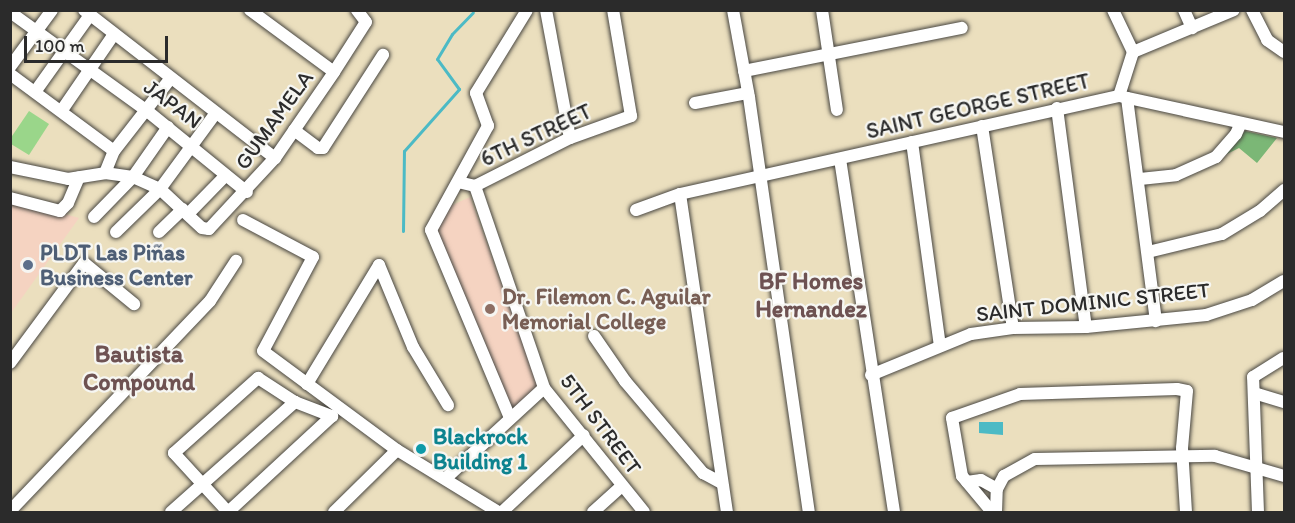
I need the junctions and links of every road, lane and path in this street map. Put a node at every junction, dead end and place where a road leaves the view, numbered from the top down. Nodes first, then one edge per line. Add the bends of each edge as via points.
1 (52, 10) edge
2 (250, 10) edge
3 (357, 10) edge
4 (527, 10) edge
5 (546, 10) edge
6 (613, 10) edge
7 (733, 10) edge
8 (822, 10) edge
9 (1113, 10) edge
10 (1184, 10) edge
11 (1234, 10) edge
12 (1252, 10) edge
13 (10, 12) edge
14 (87, 13) edge
15 (962, 28) dead end
16 (1192, 28) junction
17 (36, 29) junction
18 (114, 34) junction
19 (64, 49) junction
20 (1133, 52) junction
21 (1284, 52) edge
22 (383, 55) dead end
23 (827, 55) junction
24 (10, 67) edge
25 (89, 68) junction
26 (744, 71) junction
27 (334, 72) junction
28 (10, 74) edge
29 (170, 78) junction
30 (35, 92) junction
31 (748, 93) junction
32 (1123, 97) junction
33 (695, 102) dead end
34 (1057, 108) junction
35 (62, 110) junction
36 (146, 110) junction
37 (837, 110) dead end
38 (215, 114) junction
39 (1241, 123) junction
40 (982, 126) junction
41 (168, 127) junction
42 (294, 130) junction
43 (1284, 132) edge
44 (570, 138) junction
45 (912, 142) junction
46 (192, 145) junction
47 (114, 151) junction
48 (275, 158) junction
49 (840, 159) junction
50 (12, 172) edge
51 (105, 173) junction
52 (226, 175) junction
53 (79, 177) junction
54 (133, 177) junction
55 (759, 177) junction
56 (1140, 179) junction
57 (458, 182) junction
58 (475, 186) junction
59 (160, 189) junction
60 (1284, 190) edge
61 (247, 192) junction
62 (680, 194) junction
63 (10, 198) edge
64 (636, 210) dead end
65 (186, 211) junction
66 (94, 217) dead end
67 (243, 220) dead end
68 (116, 232) dead end
69 (159, 232) dead end
70 (1148, 252) junction
71 (236, 261) dead end
72 (1284, 281) edge
73 (134, 304) dead end
74 (1156, 321) junction
75 (1086, 327) junction
76 (1013, 328) junction
77 (594, 336) dead end
78 (940, 346) junction
79 (1284, 358) edge
80 (10, 363) edge
81 (871, 375) junction
82 (307, 384) junction
83 (544, 388) junction
84 (1254, 393) junction
85 (296, 402) junction
86 (1284, 402) edge
87 (448, 405) dead end
88 (510, 418) junction
89 (584, 435) junction
90 (397, 450) junction
91 (1182, 456) junction
92 (1256, 468) junction
93 (1284, 476) edge
94 (446, 478) junction
95 (202, 482) junction
96 (967, 482) junction
97 (722, 483) junction
98 (621, 487) junction
99 (998, 489) junction
100 (10, 511) edge
101 (174, 512) edge
102 (334, 513) edge
103 (500, 513) edge
104 (593, 513) edge
105 (644, 513) edge
106 (727, 513) edge
107 (809, 513) edge
108 (894, 513) edge
109 (994, 513) edge
110 (1186, 513) edge
111 (1258, 513) edge

1 - 17 street
2 - 27 street
3 - 27 street, GUMAMELA via 364,16 364,25
4 - 57 street via 476,93 488,126
5 - 44 street
6 - 44 street, 6TH STREET via 631,116
7 - 26 street
8 - 23 street
9 - 20 street
10 - 16 street
11 - 16 street
12 - 21 street via 1268,40
13 - 17 street, JAPAN
14 - 18 street
14 - 19 street
15 - 23 street
16 - 20 street
17 - 19 street, JAPAN
17 - 24 street
18 - 25 street
18 - 29 street
19 - 25 street, JAPAN
19 - 30 street
20 - 32 street
22 - 42 street via 323,148
23 - 26 street
23 - 37 street
25 - 35 street
25 - 36 street, JAPAN
26 - 31 street
27 - 42 street, GUMAMELA
28 - 30 street
29 - 36 street
29 - 38 street
30 - 35 street
31 - 33 street
31 - 55 street
32 - 34 street, SAINT GEORGE STREET
32 - 39 street, SAINT GEORGE STREET
32 - 56 street
34 - 40 street, SAINT GEORGE STREET
34 - 75 street
35 - 47 street
36 - 41 street, JAPAN
36 - 47 street
38 - 46 street
38 - 48 street
39 - 43 street, SAINT GEORGE STREET
39 - 56 street via 1216,157 1176,175
40 - 45 street, SAINT GEORGE STREET
40 - 76 street
41 - 46 street, JAPAN
41 - 54 street
42 - 48 street, GUMAMELA
44 - 58 street, 6TH STREET
45 - 49 street, SAINT GEORGE STREET
45 - 78 street
46 - 52 street, JAPAN
46 - 59 street
47 - 51 street
48 - 61 street, GUMAMELA
49 - 55 street, SAINT GEORGE STREET
49 - 81 street
50 - 53 street
51 - 53 street
51 - 54 street
52 - 61 street, JAPAN
52 - 65 street
53 - 63 street via 68,203 60,211
54 - 59 street
54 - 66 street
55 - 62 street, SAINT GEORGE STREET
55 - 107 street
56 - 70 street
57 - 58 street, 6TH STREET
57 - 88 street via 431,230
58 - 83 street, 5TH STREET
59 - 65 street
59 - 68 street
60 - 70 street via 1260,211 1222,234
61 - 65 street, GUMAMELA via 207,230
62 - 64 street, SAINT GEORGE STREET
62 - 97 street
65 - 69 street
67 - 82 street via 313,257 263,351
70 - 74 street
71 - 100 street via 210,301
72 - 74 street, SAINT DOMINIC STREET via 1252,300 1206,315
73 - 80 street via 84,263
74 - 75 street, SAINT DOMINIC STREET
75 - 76 street, SAINT DOMINIC STREET
76 - 78 street, SAINT DOMINIC STREET via 971,334
77 - 97 street via 625,381 703,473
78 - 81 street, SAINT DOMINIC STREET
79 - 84 street via 1254,377
81 - 108 street
82 - 87 street via 379,265 413,347
82 - 90 street
83 - 88 street
83 - 89 street, 5TH STREET
84 - 86 street
84 - 92 street
85 - 95 street
85 - 95 street via 258,378 174,453
85 - 95 street via 332,416 228,512
88 - 94 street
89 - 98 street, 5TH STREET
89 - 103 street
90 - 94 street
90 - 102 street
91 - 92 street via 1215,456
91 - 96 street via 1187,391 1020,394 948,417 962,476
91 - 99 street via 1035,459 1004,476
91 - 110 street
92 - 93 street
92 - 111 street
94 - 103 street
95 - 101 street
96 - 99 street via 981,480
96 - 109 street
97 - 106 street
98 - 104 street
98 - 105 street, 5TH STREET
99 - 109 street

